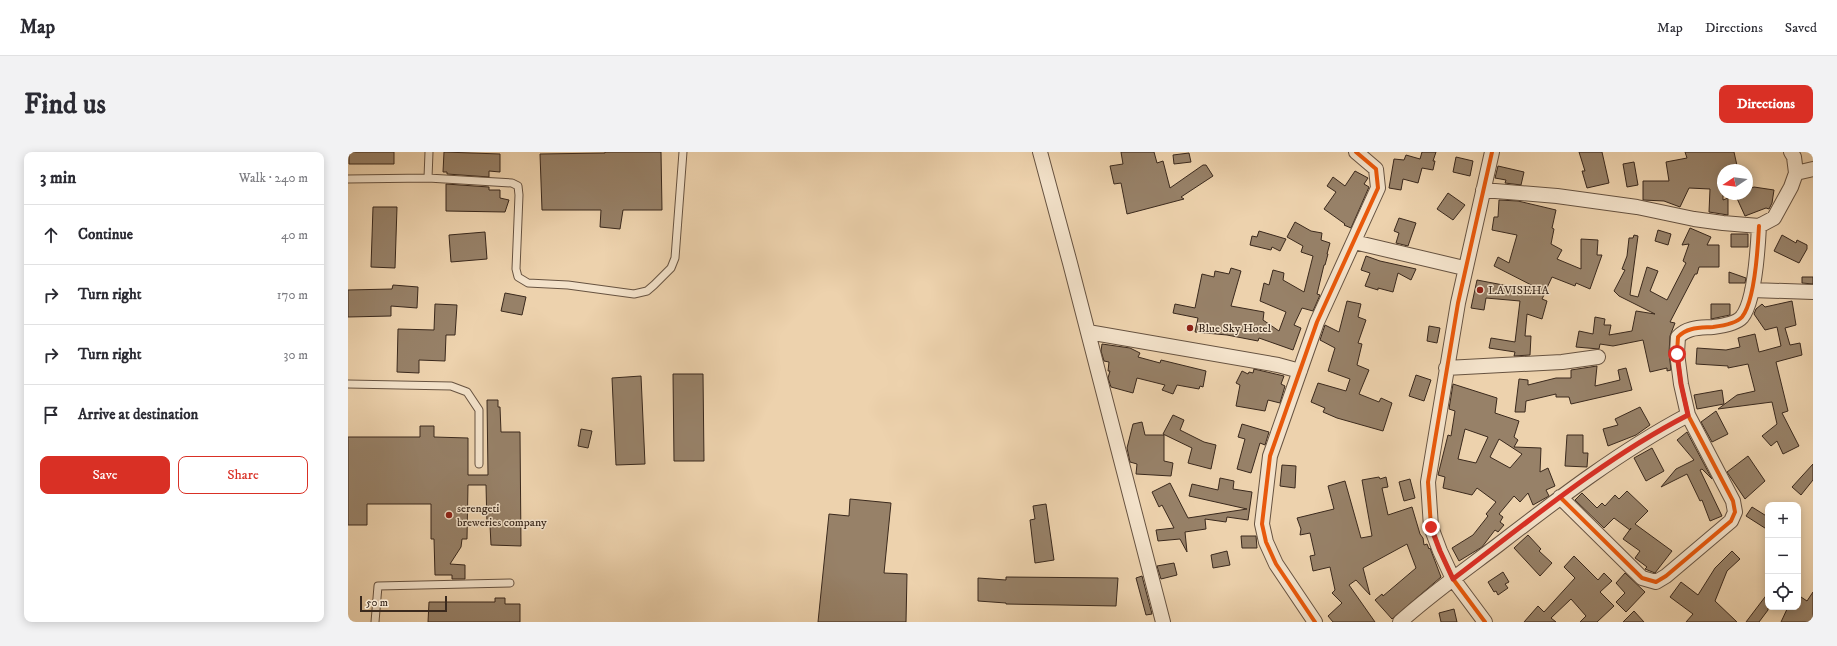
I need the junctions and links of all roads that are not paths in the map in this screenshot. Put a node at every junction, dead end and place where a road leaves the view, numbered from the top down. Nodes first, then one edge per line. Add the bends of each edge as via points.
1 (429, 152) edge
2 (683, 152) edge
3 (1040, 152) edge
4 (1356, 152) edge
5 (1492, 152) edge
6 (1791, 152) edge
7 (1813, 169) edge
8 (1796, 173) junction
9 (428, 178) junction
10 (348, 179) edge
11 (1483, 190) junction
12 (1759, 226) junction
13 (1354, 242) junction
14 (1464, 268) junction
15 (1752, 290) junction
16 (1813, 292) edge
17 (1088, 332) junction
18 (1598, 357) dead end
19 (1446, 368) junction
20 (1300, 371) junction
21 (348, 384) edge
22 (1688, 415) junction
23 (479, 464) dead end
24 (1560, 497) junction
25 (1453, 579) junction
26 (510, 583) dead end
27 (375, 622) edge
28 (1163, 622) edge
29 (1315, 622) edge
30 (1400, 622) edge
31 (1485, 622) edge

1 - 9 lane
2 - 9 lane via 675,258 671,268 654,285 647,291 634,294 568,284 528,283 518,277 516,269 518,186 512,183
3 - 17 street
4 - 13 street via 1376,169 1378,188
5 - 11 street
6 - 8 street
7 - 8 street
8 - 12 street via 1785,201 1774,218
9 - 10 lane
11 - 12 street via 1557,196 1637,207 1694,219
11 - 14 street
12 - 15 street
13 - 14 street
13 - 20 street via 1317,322
14 - 19 street
15 - 16 street
15 - 22 street via 1742,316 1736,321 1690,329 1678,337 1677,354
17 - 20 street
17 - 28 street
18 - 19 street
19 - 25 street via 1428,482 1428,504 1431,527
20 - 29 street via 1270,456 1262,524 1266,542 1276,564
21 - 23 lane via 450,386 467,392 479,410
22 - 24 street via 1624,451
22 - 24 street via 1733,501 1735,512 1731,521 1662,579 1656,582 1642,578
24 - 25 street
25 - 30 street
25 - 31 street
26 - 27 lane via 378,586

